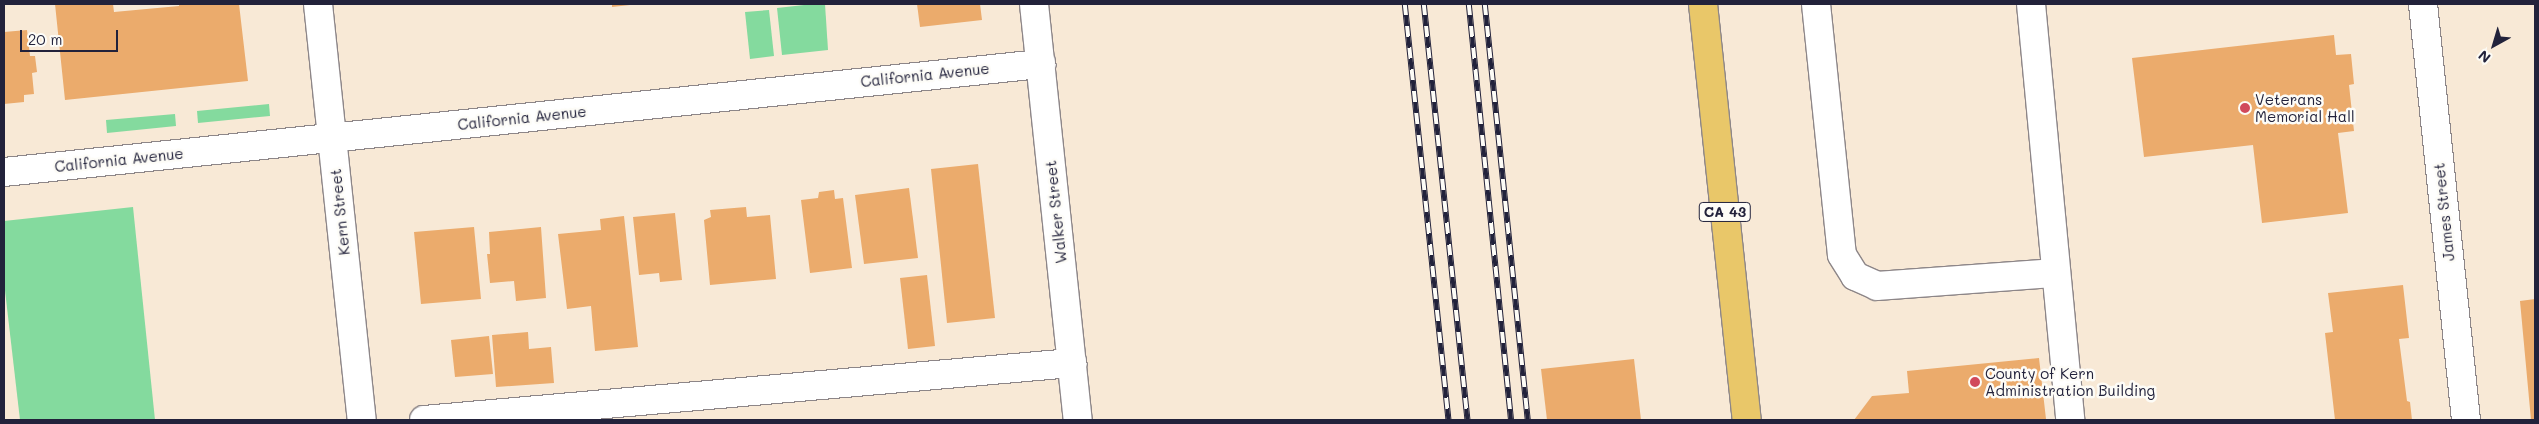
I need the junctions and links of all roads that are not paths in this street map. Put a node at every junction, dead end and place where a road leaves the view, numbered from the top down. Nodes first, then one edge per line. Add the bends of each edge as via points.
1 (318, 4) edge
2 (1034, 4) edge
3 (1703, 4) edge
4 (1816, 4) edge
5 (2031, 4) edge
6 (2422, 4) edge
7 (1040, 64) junction
8 (332, 138) junction
9 (4, 172) edge
10 (2056, 273) junction
11 (1072, 363) junction
12 (362, 420) edge
13 (424, 420) edge
14 (1078, 420) edge
15 (1747, 420) edge
16 (2070, 420) edge
17 (2466, 420) edge

1 - 8 street, Kern Street
2 - 7 street, Walker Street
3 - 15 main road, CA 43
4 - 10 street via 1842,255 1855,276 1877,286
5 - 10 street
6 - 17 street, James Street
7 - 8 street, California Avenue
7 - 11 street, Walker Street
8 - 9 street, California Avenue
8 - 12 street, Kern Street
10 - 16 street
11 - 13 street
11 - 14 street, Walker Street

